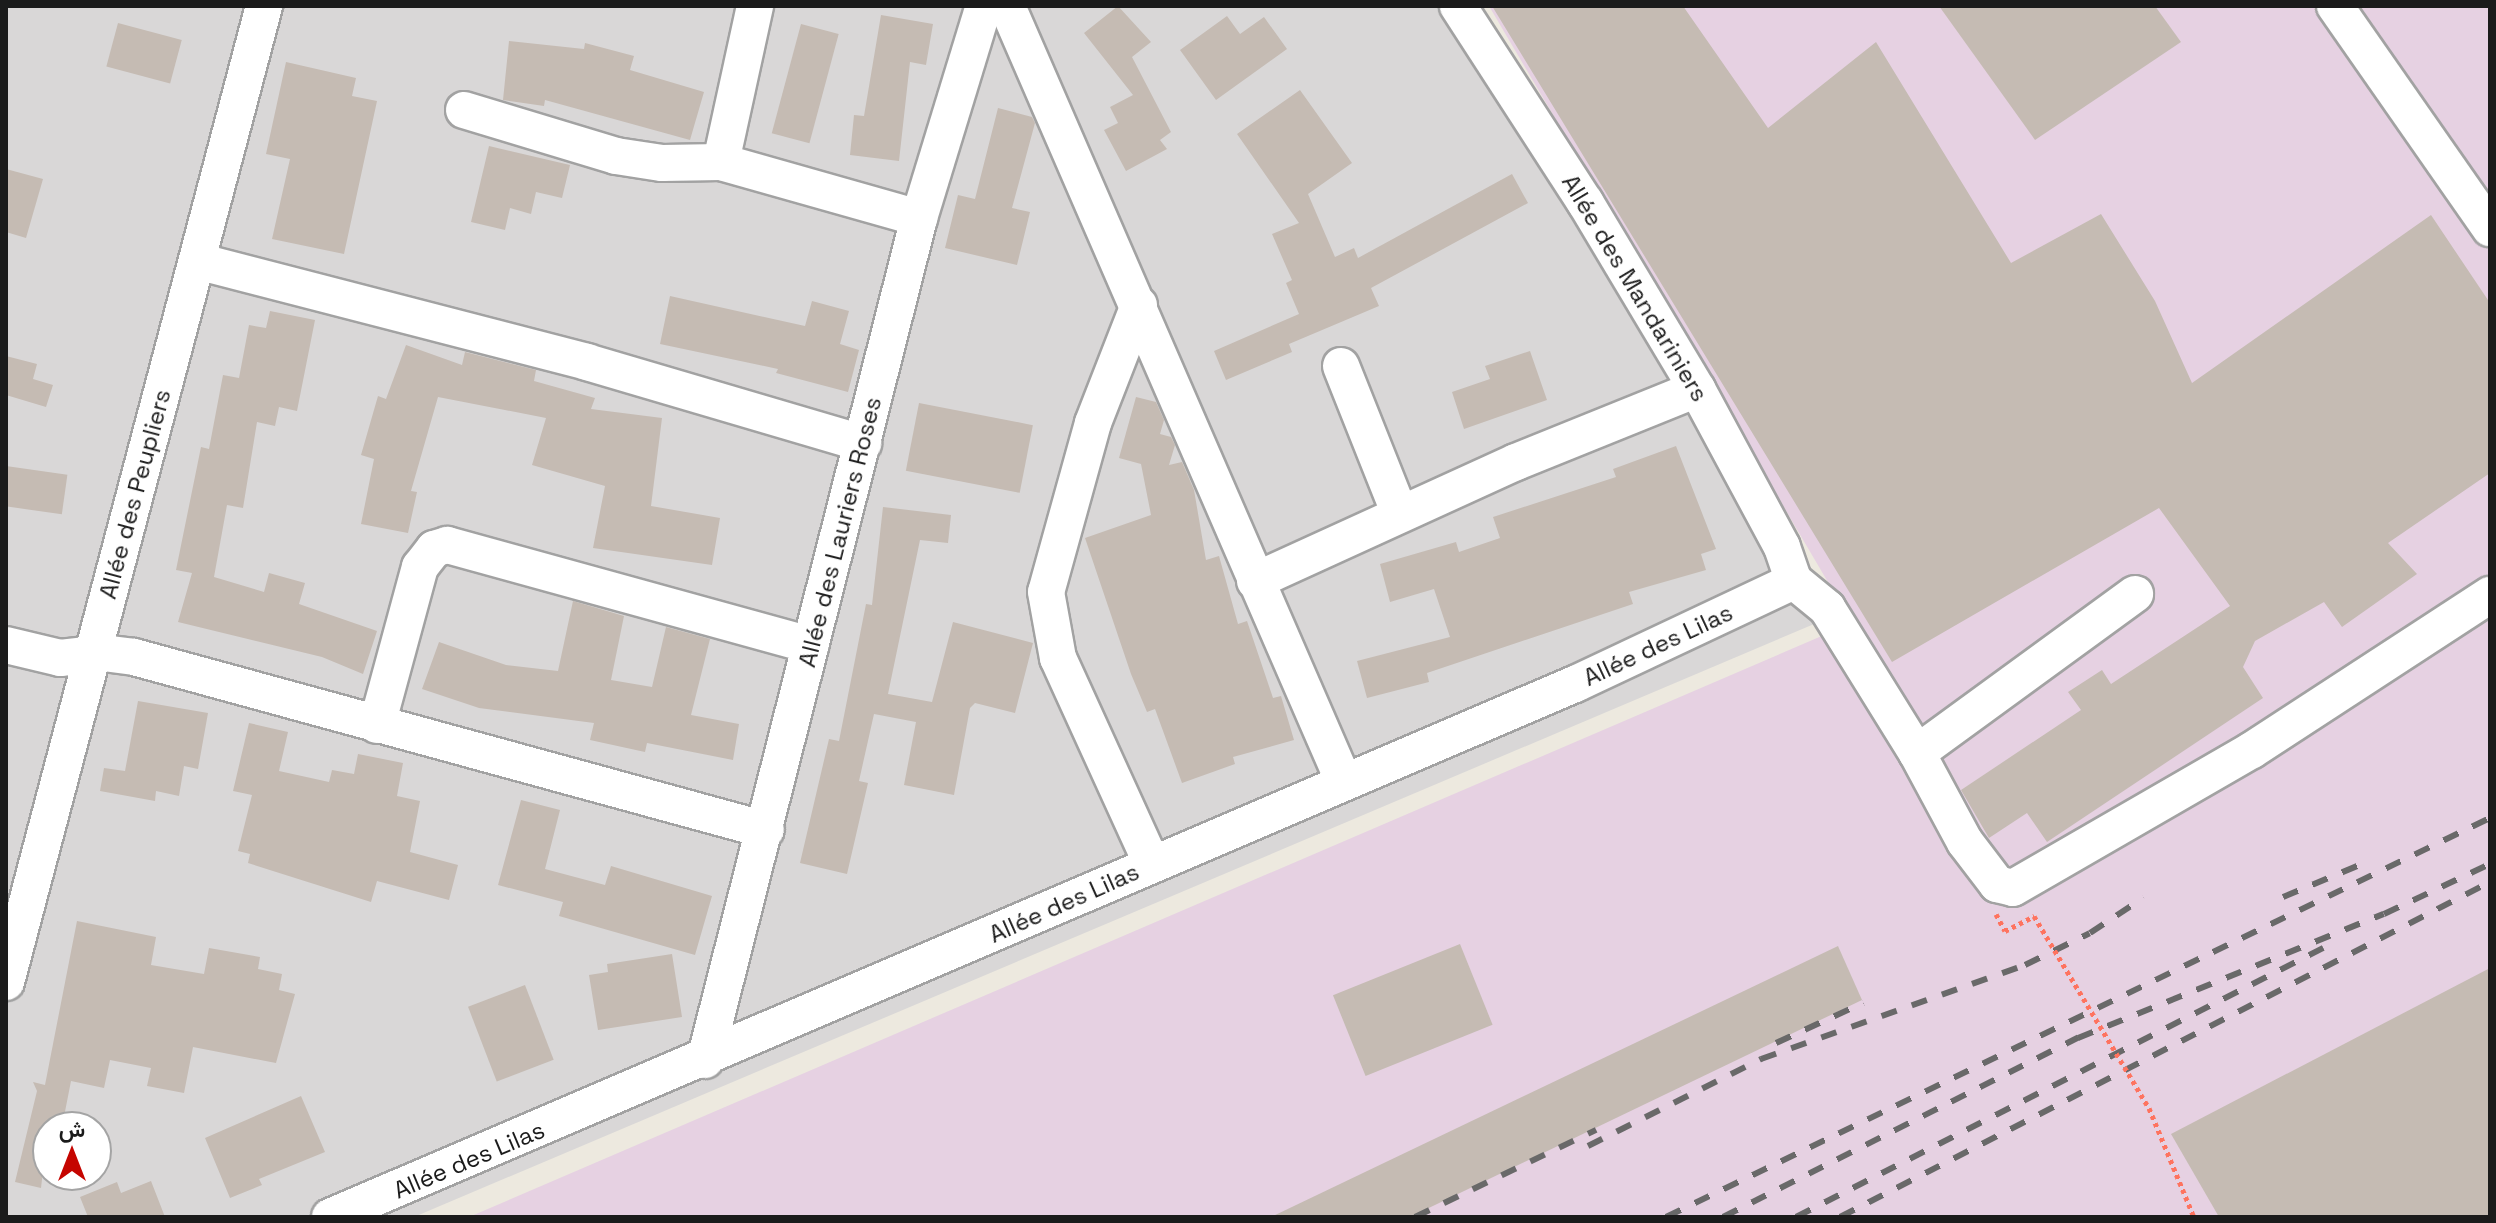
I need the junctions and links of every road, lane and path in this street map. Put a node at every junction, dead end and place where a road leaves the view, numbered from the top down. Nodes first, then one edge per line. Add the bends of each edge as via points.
1 (264, 6) edge
2 (755, 6) edge
3 (984, 6) edge
4 (1007, 6) edge
5 (1458, 6) edge
6 (2335, 6) edge
7 (464, 110) dead end
8 (721, 162) junction
9 (919, 218) junction
10 (2490, 228) edge
11 (197, 261) junction
12 (1139, 305) junction
13 (1341, 366) dead end
14 (1697, 389) junction
15 (863, 443) junction
16 (1400, 514) junction
17 (1255, 581) junction
18 (1794, 581) junction
19 (2135, 594) dead end
20 (2490, 595) edge
21 (6, 645) edge
22 (810, 645) junction
23 (93, 654) junction
24 (377, 725) junction
25 (1917, 753) junction
26 (1343, 780) junction
27 (766, 830) junction
28 (1152, 864) junction
29 (20, 868) edge
30 (2034, 916) dead end
31 (6, 982) edge
32 (705, 1060) junction
33 (330, 1217) edge
34 (2194, 1217) edge

1 - 11 street, Allée des Peupliers
2 - 8 street
3 - 9 street, Allée des Lauriers Roses
4 - 12 street
5 - 14 street, Allée des Mandariniers
6 - 10 street
7 - 8 street via 616,156 662,163
8 - 9 street
9 - 15 street, Allée des Lauriers Roses
11 - 15 street via 587,362
11 - 23 street, Allée des Peupliers
12 - 17 street
12 - 28 street via 1093,423 1046,592 1047,621 1058,658
13 - 16 street
14 - 16 street
14 - 18 street, Allée des Mandariniers via 1782,547
15 - 22 street, Allée des Lauriers Roses
16 - 17 street
17 - 26 street
18 - 25 street via 1827,608
18 - 26 street, Allée des Lilas via 1575,684
19 - 25 street
20 - 25 street via 2252,750 2013,888 1997,884 1965,842
21 - 23 street via 60,658
22 - 24 street via 447,545 434,549 420,567
22 - 27 street, Allée des Lauriers Roses
23 - 24 street via 134,657
23 - 29 street, Allée des Peupliers
24 - 27 street
26 - 28 street, Allée des Lilas
27 - 32 street, Allée des Lauriers Roses
28 - 32 street, Allée des Lilas
29 - 31 street, Allée des Peupliers
30 - 34 path, bridge via 2149,1108
32 - 33 street, Allée des Lilas

